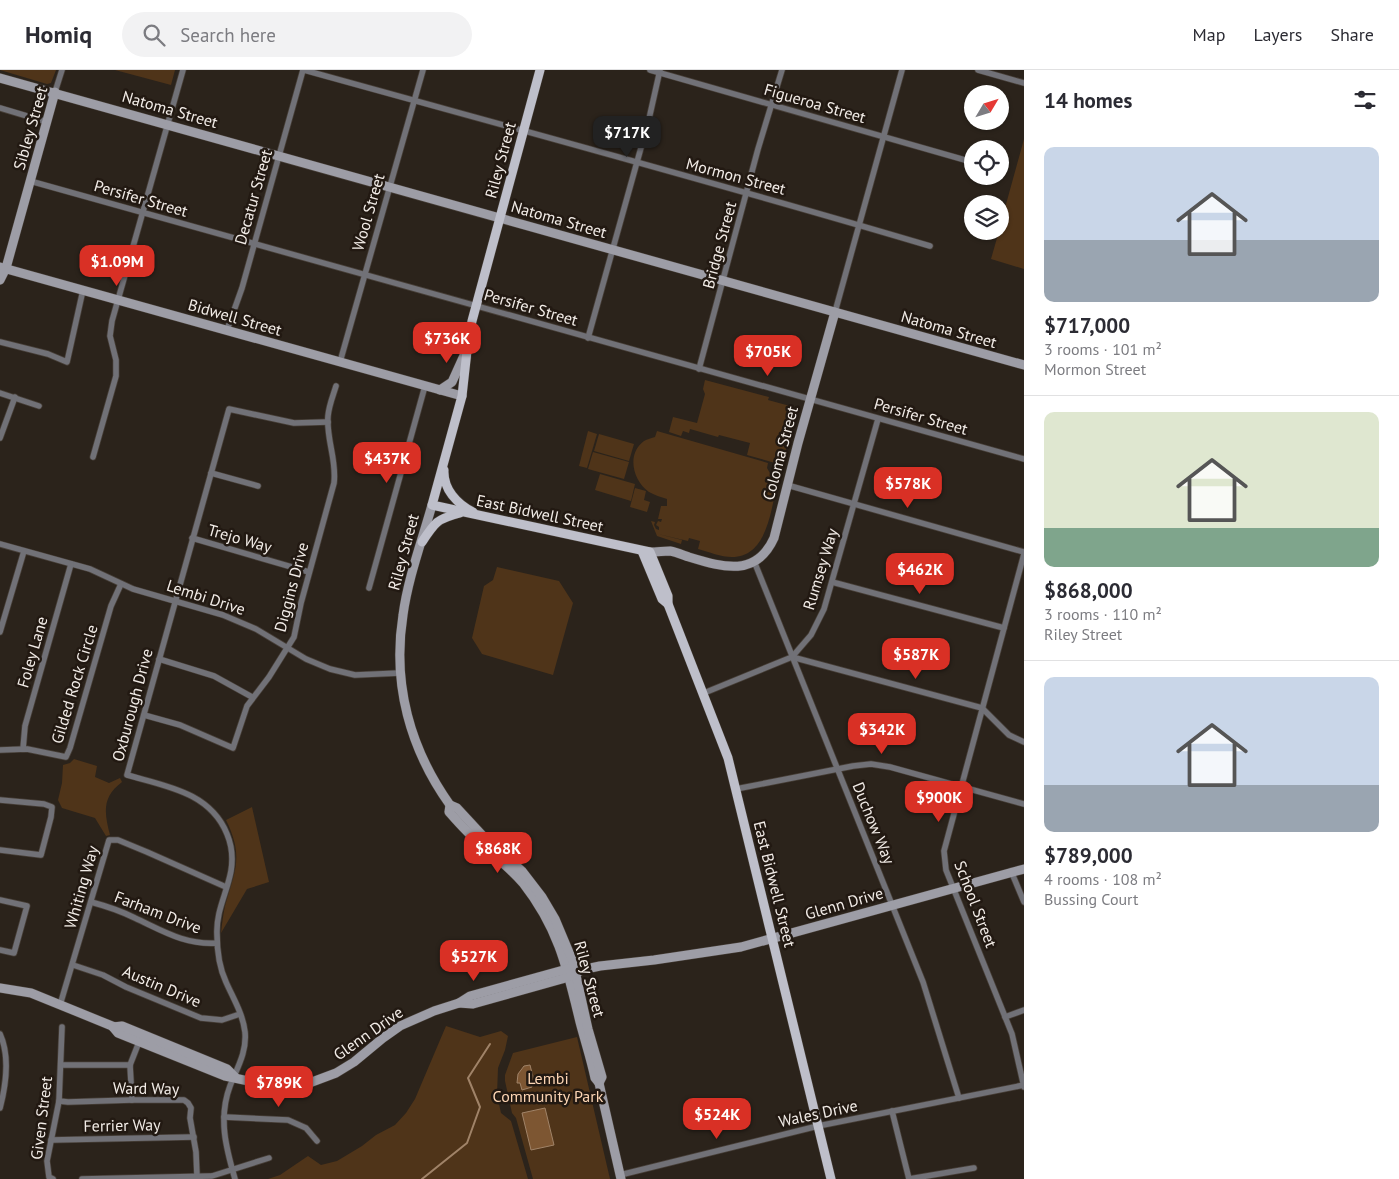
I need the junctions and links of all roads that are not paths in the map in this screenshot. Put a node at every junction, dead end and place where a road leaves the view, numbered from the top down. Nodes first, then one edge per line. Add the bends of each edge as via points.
1 (62, 70) edge
2 (183, 70) edge
3 (303, 70) edge
4 (422, 70) edge
5 (540, 70) edge
6 (650, 70) edge
7 (782, 70) edge
8 (902, 70) edge
9 (978, 70) edge
10 (660, 71) edge
11 (0, 78) edge
12 (1024, 83) edge
13 (55, 92) junction
14 (414, 101) junction
15 (772, 104) junction
16 (0, 108) edge
17 (47, 122) junction
18 (168, 124) junction
19 (524, 132) junction
20 (883, 138) junction
21 (278, 157) junction
22 (964, 160) edge
23 (636, 163) junction
24 (30, 181) junction
25 (390, 188) junction
26 (747, 192) junction
27 (143, 213) junction
28 (500, 218) junction
29 (859, 225) junction
30 (254, 244) junction
31 (930, 246) dead end
32 (612, 250) junction
33 (3, 267) edge
34 (365, 275) junction
35 (0, 280) edge
36 (723, 281) junction
37 (83, 290) junction
38 (118, 299) junction
39 (476, 306) junction
40 (834, 312) junction
41 (227, 330) junction
42 (588, 338) junction
43 (0, 342) edge
44 (466, 350) junction
45 (340, 362) junction
46 (1024, 365) edge
47 (699, 369) junction
48 (336, 386) dead end
49 (425, 386) junction
50 (440, 390) junction
51 (0, 394) edge
52 (462, 396) junction
53 (15, 397) junction
54 (810, 400) junction
55 (39, 406) dead end
56 (878, 419) junction
57 (328, 422) junction
58 (0, 438) edge
59 (446, 455) junction
60 (93, 457) dead end
61 (1024, 460) edge
62 (210, 473) junction
63 (787, 485) junction
64 (258, 486) dead end
65 (432, 505) junction
66 (854, 505) junction
67 (463, 512) junction
68 (488, 517) junction
69 (192, 538) junction
70 (422, 542) junction
71 (0, 544) edge
72 (24, 551) junction
73 (646, 552) junction
74 (1024, 553) edge
75 (754, 561) junction
76 (71, 564) junction
77 (309, 572) junction
78 (832, 582) junction
79 (121, 584) junction
80 (369, 588) dead end
81 (174, 601) junction
82 (1004, 628) junction
83 (0, 632) edge
84 (288, 648) junction
85 (792, 657) junction
86 (159, 659) junction
87 (400, 673) junction
88 (704, 693) junction
89 (252, 697) junction
90 (982, 708) junction
91 (144, 715) junction
92 (1024, 742) edge
93 (23, 749) junction
94 (0, 750) edge
95 (837, 769) junction
96 (960, 786) junction
97 (736, 789) junction
98 (0, 800) edge
99 (1024, 804) edge
100 (450, 805) junction
101 (457, 821) junction
102 (494, 845) junction
103 (0, 850) edge
104 (1024, 869) edge
105 (1012, 871) junction
106 (226, 887) junction
107 (953, 888) junction
108 (0, 900) edge
109 (91, 902) junction
110 (1024, 902) edge
111 (892, 905) junction
112 (772, 937) junction
113 (217, 943) junction
114 (0, 950) edge
115 (73, 965) junction
116 (573, 971) junction
117 (0, 988) edge
118 (499, 988) junction
119 (459, 1003) junction
120 (473, 1004) junction
121 (60, 1005) junction
122 (1024, 1010) edge
123 (240, 1014) junction
124 (1005, 1017) junction
125 (62, 1027) dead end
126 (113, 1027) junction
127 (0, 1034) edge
128 (139, 1042) junction
129 (61, 1065) junction
130 (130, 1065) junction
131 (235, 1076) junction
132 (1024, 1086) edge
133 (959, 1098) junction
134 (132, 1100) junction
135 (59, 1101) junction
136 (0, 1108) edge
137 (892, 1112) junction
138 (224, 1117) junction
139 (818, 1126) junction
140 (194, 1138) junction
141 (51, 1140) junction
142 (316, 1141) dead end
143 (269, 1158) dead end
144 (974, 1168) dead end
145 (233, 1171) junction
146 (197, 1176) junction
147 (621, 1177) edge
148 (53, 1179) edge
149 (82, 1179) edge
150 (236, 1179) edge
151 (831, 1179) edge

1 - 13 street, Sibley Street
2 - 18 street
3 - 14 street, Mormon Street
3 - 21 street, Decatur Street
4 - 14 street, Wool Street
5 - 19 main road, Riley Street
6 - 10 street, Figueroa Street
7 - 15 street, Bridge Street
8 - 20 street, Coloma Street
9 - 12 street
10 - 15 street, Figueroa Street
10 - 23 street
11 - 13 street, Natoma Street
13 - 17 street, Sibley Street
13 - 18 street, Natoma Street
14 - 19 street, Mormon Street
14 - 25 street, Wool Street
15 - 20 street, Figueroa Street
15 - 26 street, Bridge Street
16 - 17 street
17 - 24 street, Sibley Street
18 - 21 street, Natoma Street
18 - 27 street
19 - 23 street, Mormon Street
19 - 28 main road, Riley Street
20 - 22 street, Figueroa Street
20 - 29 street, Coloma Street
21 - 25 street, Natoma Street
21 - 30 street, Decatur Street
23 - 26 street, Mormon Street
23 - 32 street
24 - 27 street, Persifer Street
24 - 33 street, Sibley Street
25 - 28 street, Natoma Street
25 - 34 street, Wool Street
26 - 29 street, Mormon Street
26 - 36 street, Bridge Street
27 - 30 street, Persifer Street
27 - 38 street
28 - 32 street, Natoma Street
28 - 39 main road, Riley Street
29 - 31 street, Mormon Street
29 - 40 street, Coloma Street
30 - 34 street, Persifer Street
30 - 41 street, Decatur Street
32 - 36 street, Natoma Street
32 - 42 street
33 - 35 street, Sibley Street
33 - 37 street, Bidwell Street
34 - 39 street, Persifer Street
34 - 45 street, Wool Street
36 - 40 street, Natoma Street
36 - 47 street, Bridge Street
37 - 38 street, Bidwell Street
37 - 43 street via 67,362
38 - 41 street, Bidwell Street
38 - 60 street via 110,331 116,376
39 - 42 street, Persifer Street
39 - 44 main road, Riley Street
40 - 46 street, Natoma Street
40 - 54 street, Coloma Street
41 - 45 street, Bidwell Street
42 - 47 street, Persifer Street
44 - 50 street via 452,382
44 - 52 main road, Riley Street
45 - 49 street, Bidwell Street
47 - 54 street, Persifer Street
48 - 57 street, Diggins Drive
49 - 50 street, Bidwell Street
49 - 80 street
50 - 52 street, Bidwell Street
51 - 53 street
52 - 59 main road, Riley Street
53 - 55 street
53 - 58 street
54 - 56 street, Persifer Street
54 - 63 street, Coloma Street
56 - 61 street, Persifer Street
56 - 66 street, Rumsey Way
57 - 62 street, Oxburough Drive via 288,422 229,409
57 - 77 street, Diggins Drive via 335,475
59 - 65 main road, Riley Street
59 - 68 main road via 444,479 448,490 471,511
62 - 64 street
62 - 69 street, Oxburough Drive
63 - 66 street
63 - 75 street, Coloma Street via 774,538
65 - 67 main road, East Bidwell Street
65 - 70 street, Riley Street
66 - 74 street
66 - 78 street, Rumsey Way
67 - 68 main road, East Bidwell Street
67 - 70 main road via 436,521
68 - 73 main road, East Bidwell Street
69 - 77 street, Trejo Way
69 - 81 street, Oxburough Drive
70 - 87 street, Riley Street via 403,614
71 - 72 street, Lembi Drive
72 - 76 street, Lembi Drive
72 - 83 street
73 - 75 street via 670,551 727,567
73 - 88 main road, East Bidwell Street via 662,599 668,604
74 - 82 street, School Street
75 - 85 street, Duchow Way
76 - 79 street, Lembi Drive via 98,572
76 - 93 street, Foley Lane via 25,726
77 - 84 street, Diggins Drive via 296,629
78 - 82 street
78 - 85 street, Rumsey Way via 816,626
79 - 81 street, Lembi Drive
79 - 93 street, Gilded Rock Circle via 111,606 66,757
81 - 84 street, Lembi Drive via 223,615
81 - 86 street, Oxburough Drive
82 - 90 street, School Street
84 - 87 street, Lembi Drive via 318,665 342,673
84 - 89 street, Diggins Drive
85 - 88 street
85 - 90 street
85 - 95 street, Duchow Way
86 - 89 street via 214,676
86 - 91 street, Oxburough Drive
87 - 100 street, Riley Street via 404,706 414,739 428,772
88 - 97 main road, East Bidwell Street via 724,744
89 - 91 street, Diggins Drive via 233,748 180,725
90 - 92 street via 1009,735
90 - 96 street, School Street
91 - 106 street, Oxburough Drive via 127,775 187,792 214,812 231,846 232,864
93 - 94 street, Gilded Rock Circle
95 - 96 street via 880,765
95 - 97 street
95 - 111 street, Duchow Way
96 - 99 street
96 - 107 street, School Street via 944,851 946,870
97 - 112 main road, East Bidwell Street
98 - 103 street via 52,807 41,856
100 - 101 street, Riley Street via 450,812
100 - 102 street, Riley Street
101 - 102 street via 464,822 484,842
101 - 116 street, Riley Street via 508,866 532,896
102 - 116 street, Riley Street via 522,871 542,897 560,928
104 - 105 street, Glenn Drive
105 - 107 street, Glenn Drive
105 - 110 street
106 - 109 street, Whiting Way via 118,840 109,840
106 - 113 street, Oxburough Drive via 218,918
107 - 111 street, Glenn Drive
107 - 124 street, School Street
108 - 114 street via 27,906 14,953
109 - 113 street, Farham Drive via 118,910 185,941
109 - 115 street, Whiting Way
111 - 112 street, Glenn Drive
111 - 133 street, Duchow Way via 926,990
112 - 116 street, Glenn Drive via 729,949
112 - 139 main road, East Bidwell Street
113 - 123 street, Oxburough Drive via 225,980
115 - 121 street, Whiting Way
115 - 123 street, Austin Drive via 206,1019 222,1020
116 - 118 street, Glenn Drive
116 - 120 street, Glenn Drive
116 - 147 street, Riley Street via 595,1078 599,1083
117 - 121 street, Glenn Drive via 23,991
118 - 119 street, Glenn Drive via 470,996
118 - 120 street
119 - 120 street, Glenn Drive
119 - 131 street, Glenn Drive via 407,1023 354,1062 322,1079 276,1086
121 - 126 street, Glenn Drive
122 - 124 street
123 - 131 street, Oxburough Drive via 245,1040 243,1057
124 - 132 street, School Street
125 - 129 street, Given Street
126 - 128 street, Glenn Drive via 137,1036
126 - 131 street, Glenn Drive via 122,1026 227,1069
127 - 136 street via 6,1068
128 - 130 street
128 - 131 street, Glenn Drive via 225,1076
129 - 130 street
129 - 135 street, Given Street
130 - 134 street
131 - 138 street, Oxburough Drive
132 - 133 street, Wales Drive
133 - 137 street, Wales Drive
134 - 135 street, Ward Way
134 - 140 street, Ward Way via 184,1100 191,1108
135 - 141 street, Given Street
137 - 139 street, Wales Drive
137 - 144 street via 909,1179
138 - 142 street via 288,1120 306,1128
138 - 145 street, Oxburough Drive via 224,1136
139 - 147 street, Wales Drive
139 - 151 main road, East Bidwell Street
140 - 141 street, Ferrier Way
140 - 146 street, Ward Way
141 - 148 street, Given Street via 48,1161 49,1177
143 - 145 street
145 - 146 street
145 - 150 street, Oxburough Drive
146 - 149 street

